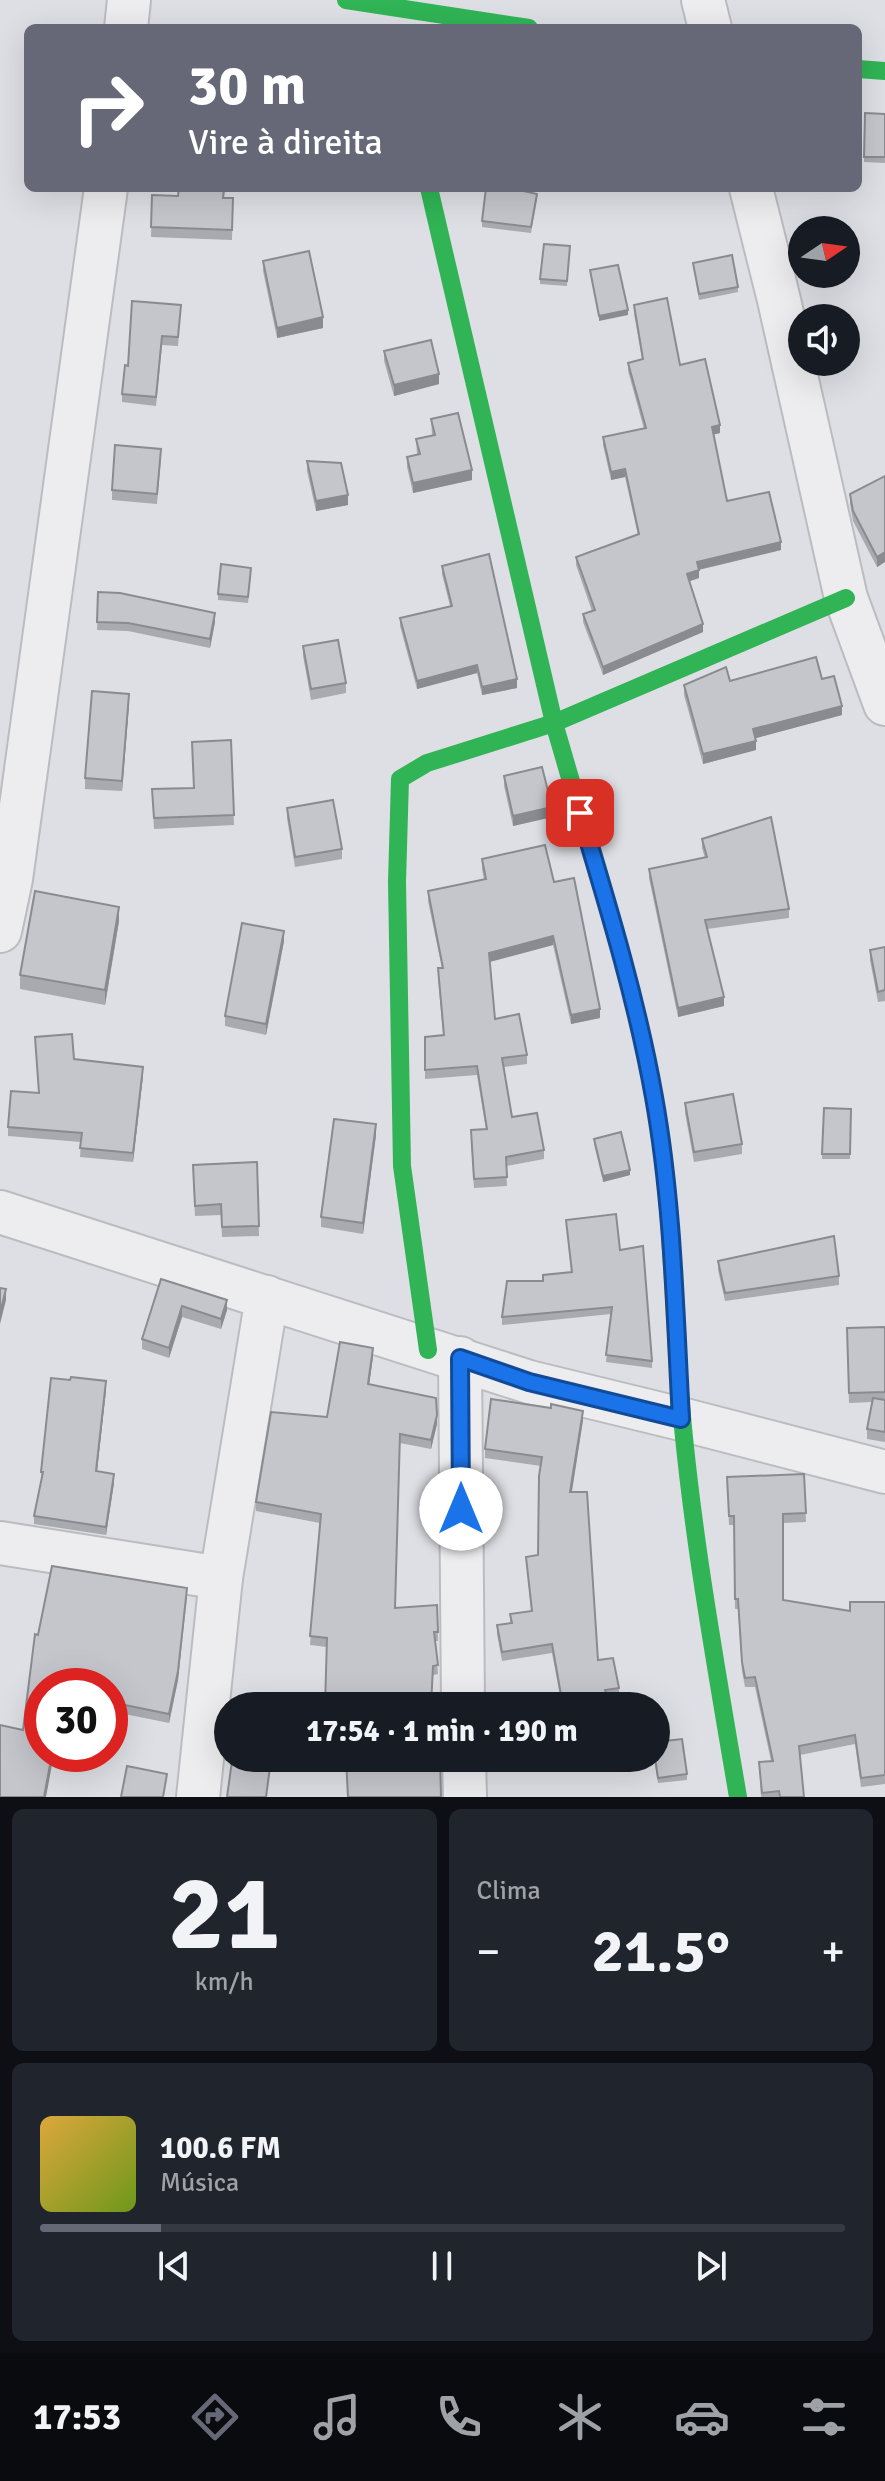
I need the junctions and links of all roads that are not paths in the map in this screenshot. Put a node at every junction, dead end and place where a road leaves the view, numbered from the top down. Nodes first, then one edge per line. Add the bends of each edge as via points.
1 (129, 0) edge
2 (346, 0) edge
3 (703, 0) edge
4 (387, 11) edge
5 (126, 24) edge
6 (496, 24) edge
7 (709, 24) edge
8 (862, 69) edge
9 (885, 71) edge
10 (105, 192) edge
11 (430, 192) edge
12 (752, 192) edge
13 (846, 598) junction
14 (885, 704) edge
15 (554, 723) junction
16 (0, 931) edge
17 (0, 1212) edge
18 (267, 1297) junction
19 (444, 1354) junction
20 (681, 1419) junction
21 (885, 1472) edge
22 (0, 1543) edge
23 (221, 1578) junction
24 (462, 1692) edge
25 (464, 1772) edge
26 (198, 1797) edge
27 (465, 1797) edge
28 (738, 1797) edge

1 - 5 street
2 - 4 street
3 - 7 street
4 - 6 street
8 - 9 street
10 - 16 street
11 - 15 street
12 - 13 street
13 - 14 street
13 - 15 street
15 - 19 street via 427,763 400,779 402,1166
15 - 20 street via 616,934 654,1097 670,1235
17 - 18 street
18 - 19 street
18 - 23 street
19 - 20 street via 529,1382
19 - 24 street
20 - 21 street
20 - 28 street via 701,1579
22 - 23 street
23 - 26 street
25 - 27 street

